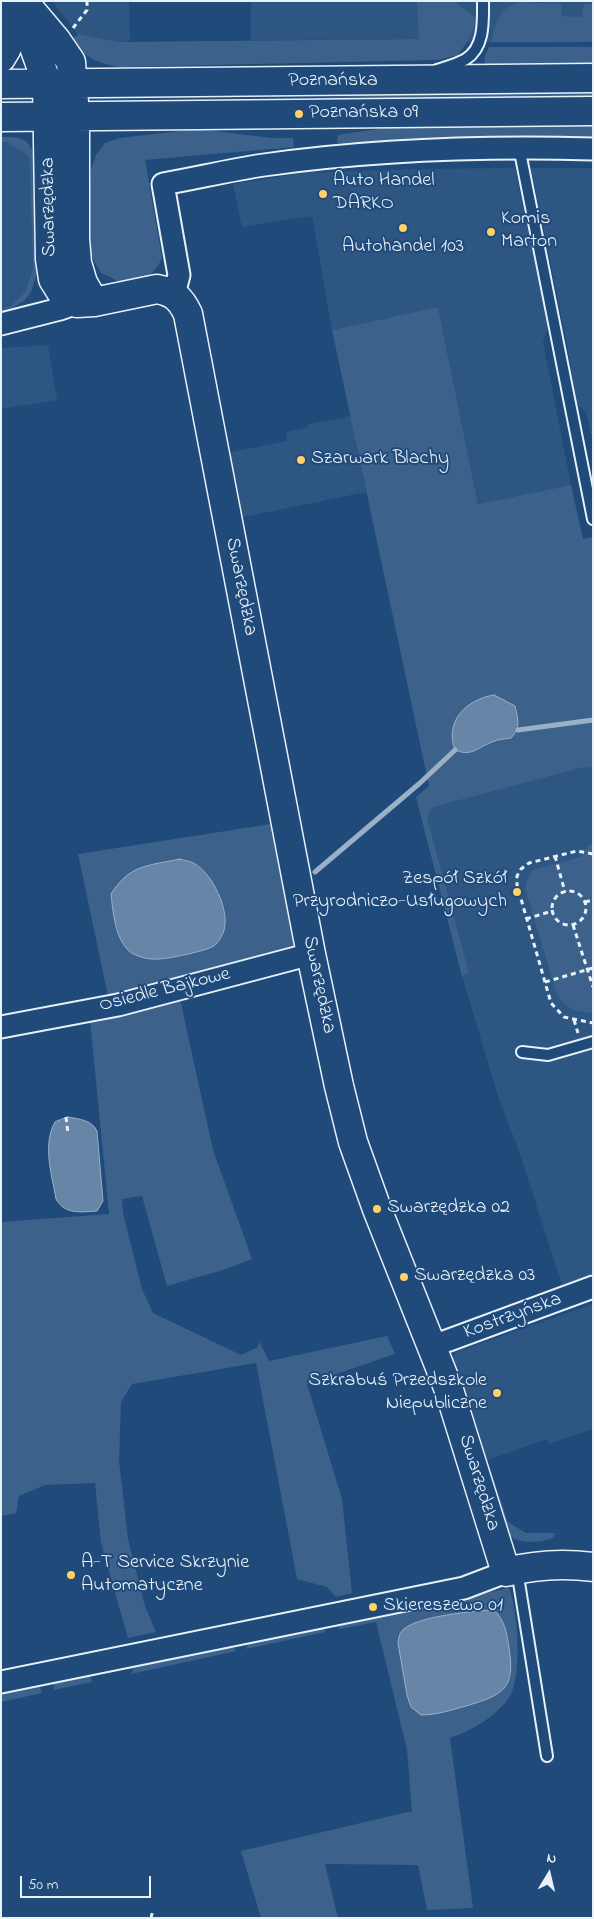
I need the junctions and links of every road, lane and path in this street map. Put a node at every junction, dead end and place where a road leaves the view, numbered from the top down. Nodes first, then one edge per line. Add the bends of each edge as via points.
1 (9, 1) edge
2 (14, 1) edge
3 (23, 1) edge
4 (87, 1) edge
5 (483, 1) edge
6 (68, 35) dead end
7 (1, 58) edge
8 (593, 78) edge
9 (408, 81) junction
10 (1, 84) edge
11 (60, 84) junction
12 (593, 111) edge
13 (1, 117) edge
14 (62, 117) junction
15 (519, 147) junction
16 (593, 149) edge
17 (174, 295) junction
18 (86, 302) junction
19 (1, 324) edge
20 (593, 519) edge
21 (593, 854) edge
22 (555, 856) junction
23 (565, 892) junction
24 (593, 900) edge
25 (585, 902) junction
26 (552, 911) junction
27 (526, 919) junction
28 (573, 925) junction
29 (311, 954) junction
30 (593, 968) edge
31 (587, 970) junction
32 (544, 982) junction
33 (593, 987) edge
34 (593, 1023) edge
35 (9, 1026) edge
36 (1, 1041) edge
37 (593, 1042) edge
38 (522, 1052) dead end
39 (66, 1117) dead end
40 (68, 1132) dead end
41 (593, 1287) edge
42 (433, 1346) junction
43 (593, 1567) edge
44 (512, 1570) junction
45 (1, 1682) edge
46 (547, 1756) dead end
47 (153, 1910) dead end
48 (151, 1918) edge

1 - 7 street via 13,29 9,48
2 - 11 street
3 - 11 street via 71,62
4 - 6 path via 87,10
5 - 9 lane via 482,33 467,59
8 - 9 street, Poznańska
9 - 11 street, Poznańska
10 - 11 street, Poznańska
11 - 14 street, Swarzędzka
12 - 14 street, Poznańska
13 - 14 street, Poznańska
14 - 18 street, Swarzędzka via 76,263
15 - 16 street
15 - 17 street via 289,162 163,184 179,274
15 - 20 lane
17 - 18 street via 157,289
17 - 29 street, Swarzędzka via 188,314
18 - 19 street
21 - 22 path via 577,851
22 - 23 path
22 - 27 path via 529,863 517,876
23 - 25 path via 578,894
23 - 26 path via 554,900
24 - 25 path
25 - 28 path via 583,918
26 - 27 path
26 - 28 path via 562,924
27 - 32 path
28 - 31 path
29 - 35 street, Osiedle Bajkowe via 118,1005
29 - 42 street, Swarzędzka via 353,1142
30 - 31 path
31 - 32 path
31 - 33 path
32 - 34 path via 550,1003 557,1012 564,1017
35 - 36 street, Osiedle Bajkowe
37 - 38 lane via 548,1056
39 - 40 path
41 - 42 street, Kostrzyńska
42 - 44 street, Swarzędzka
43 - 44 street via 563,1565
44 - 45 street via 464,1588
44 - 46 lane
47 - 48 path

